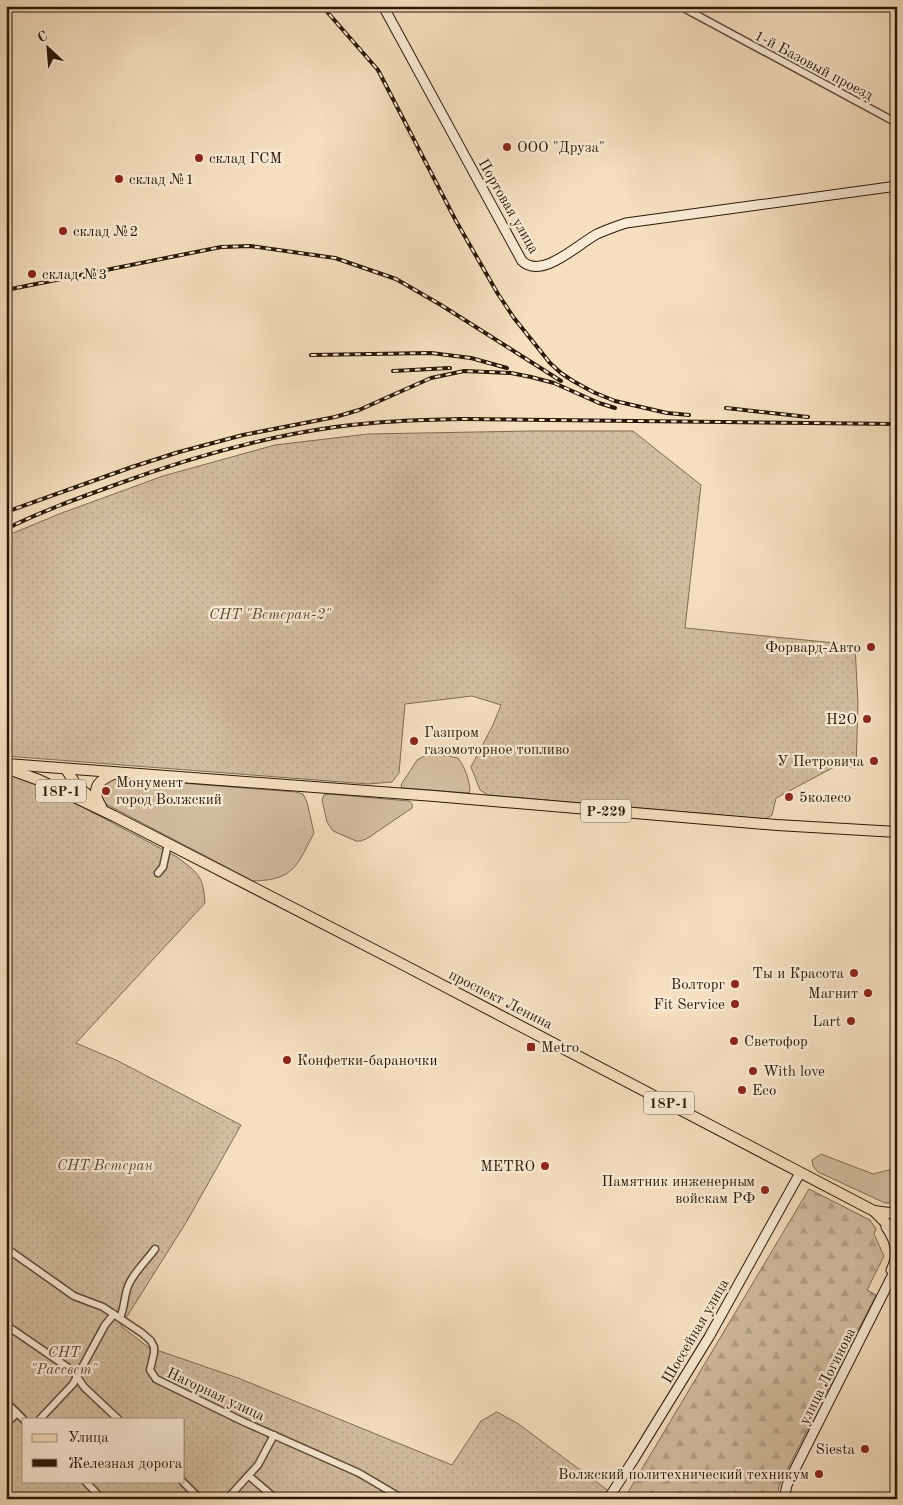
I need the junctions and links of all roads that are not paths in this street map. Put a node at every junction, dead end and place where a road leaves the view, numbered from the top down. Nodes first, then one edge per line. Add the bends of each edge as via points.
1 (383, 6) edge
2 (680, 6) edge
3 (697, 6) edge
4 (693, 13) junction
5 (897, 124) edge
6 (897, 186) edge
7 (6, 764) edge
8 (6, 768) edge
9 (118, 772) junction
10 (68, 773) junction
11 (73, 797) junction
12 (100, 805) junction
13 (114, 816) junction
14 (897, 832) edge
15 (168, 844) junction
16 (158, 873) dead end
17 (800, 1173) junction
18 (897, 1209) edge
19 (874, 1211) junction
20 (897, 1214) edge
21 (897, 1234) edge
22 (6, 1248) edge
23 (156, 1249) dead end
24 (897, 1266) edge
25 (887, 1287) junction
26 (117, 1316) junction
27 (6, 1325) edge
28 (77, 1376) junction
29 (6, 1402) edge
30 (17, 1413) junction
31 (22, 1418) edge
32 (41, 1418) edge
33 (117, 1418) edge
34 (6, 1424) edge
35 (274, 1435) junction
36 (249, 1476) junction
37 (86, 1482) edge
38 (183, 1482) edge
39 (102, 1499) edge
40 (200, 1499) edge
41 (227, 1499) edge
42 (276, 1499) edge
43 (402, 1499) edge
44 (608, 1499) edge
45 (784, 1499) edge

1 - 6 street, Портовая улица via 522,261 531,267 552,263 598,234 626,223
2 - 4 street, 1-й Базовый проезд
3 - 4 street
4 - 5 street, 1-й Базовый проезд
7 - 10 main road, Р-229
8 - 11 main road, проспект Ленина / 18Р-1
9 - 10 main road, Р-229
9 - 12 main road via 99,783 96,792
9 - 14 main road, Р-229
10 - 11 main road via 59,780
10 - 12 main road, проспект Ленина / 18Р-1 via 76,786
11 - 13 main road, проспект Ленина / 18Р-1
12 - 13 main road, проспект Ленина / 18Р-1
13 - 15 main road, проспект Ленина / 18Р-1
15 - 16 street via 163,867
15 - 17 main road, проспект Ленина / 18Р-1
17 - 19 main road, проспект Ленина / 18Р-1
17 - 44 street, Шоссейная улица via 709,1337
18 - 19 street
19 - 20 main road, проспект Ленина / 18Р-1
19 - 21 main road, проспект Ленина / 18Р-1
19 - 25 street via 893,1238 896,1250
22 - 26 street, Нагорная улица via 74,1296
23 - 26 street via 129,1283 124,1308
24 - 25 street, улица Логинова
25 - 45 street, улица Логинова via 787,1485
26 - 28 street via 105,1324
26 - 35 street, Нагорная улица via 153,1344 150,1370 156,1379
27 - 28 street
28 - 32 street via 74,1384
28 - 33 street via 84,1387
29 - 30 street
30 - 31 street
30 - 34 street
35 - 36 street
35 - 43 street, Нагорная улица via 359,1473
36 - 41 street
36 - 42 street
37 - 39 street
38 - 40 street

